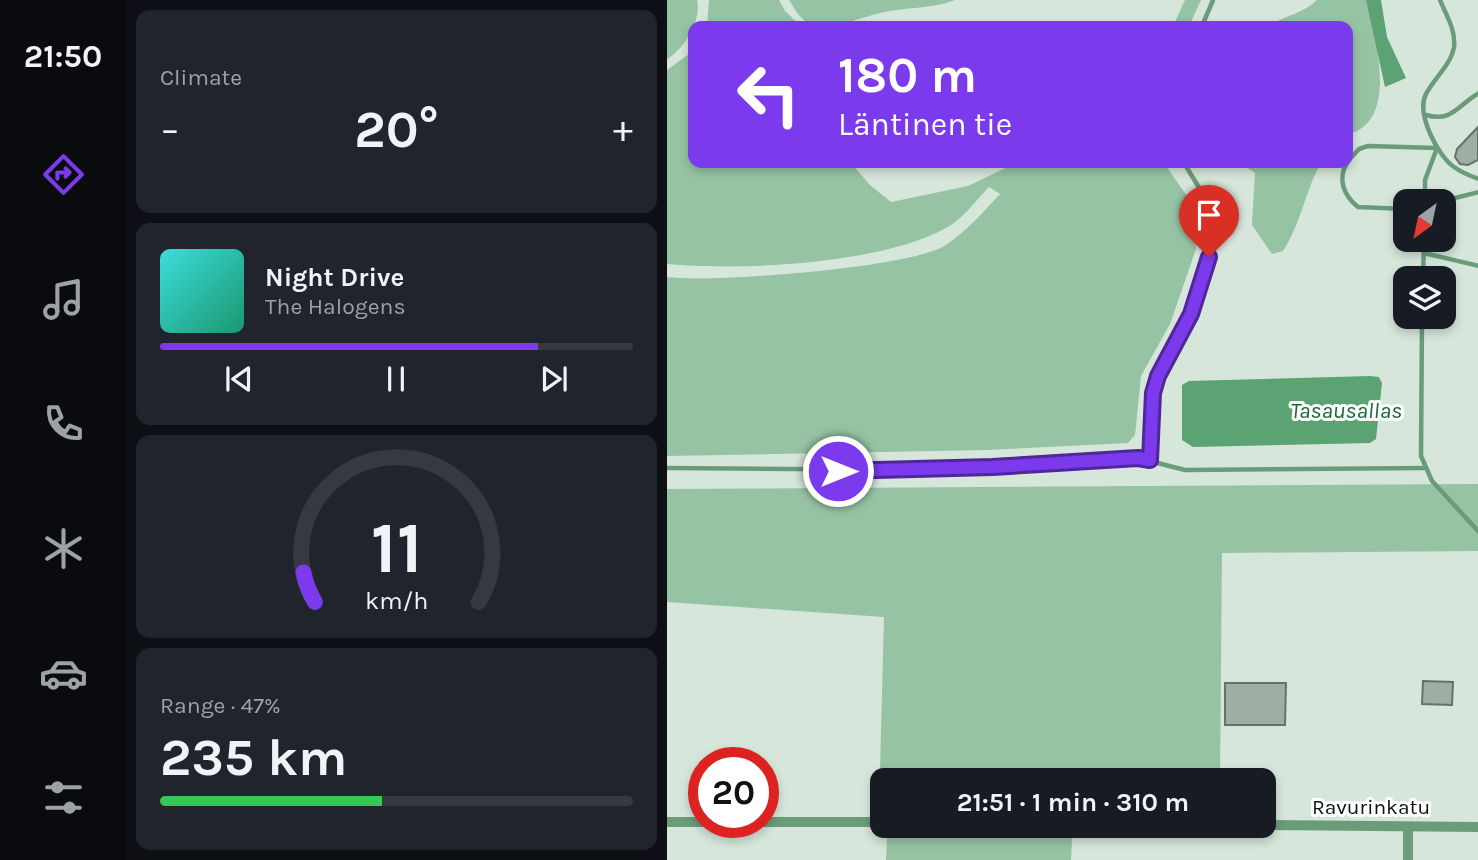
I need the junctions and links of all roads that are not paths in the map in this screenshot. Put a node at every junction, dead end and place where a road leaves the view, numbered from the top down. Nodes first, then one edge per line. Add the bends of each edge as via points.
1 (1213, 0) edge
2 (1440, 0) edge
3 (1203, 21) edge
4 (1478, 93) edge
5 (1425, 115) junction
6 (1437, 148) junction
7 (1353, 156) edge
8 (1187, 168) edge
9 (1344, 168) edge
10 (1478, 179) edge
11 (1425, 189) edge
12 (1478, 192) edge
13 (1456, 198) edge
14 (1393, 208) edge
15 (1424, 253) joint
16 (1423, 266) edge
17 (1478, 266) edge
18 (1422, 329) edge
19 (1150, 460) junction
20 (667, 468) edge
21 (1425, 468) junction
22 (1478, 532) edge
23 (667, 822) edge
24 (688, 822) edge
25 (779, 822) edge
26 (870, 822) edge
27 (1276, 825) edge
28 (1408, 827) junction
29 (1478, 827) edge
30 (1408, 860) edge

1 - 3 lane
2 - 5 lane via 1454,46 1424,97
4 - 5 lane via 1451,115
5 - 6 lane
6 - 7 lane via 1368,146
6 - 10 lane via 1453,167
6 - 11 lane
8 - 19 lane via 1206,199 1212,237 1191,314 1153,393
9 - 14 lane via 1344,192 1358,207
12 - 13 lane
15 - 16 lane
15 - 17 lane
18 - 21 lane via 1419,442
19 - 20 lane via 909,470
19 - 21 lane via 1185,470
21 - 22 lane via 1442,495
23 - 24 street
25 - 26 street
27 - 28 street, Ravurinkatu
28 - 29 street, Ravurinkatu
28 - 30 street

